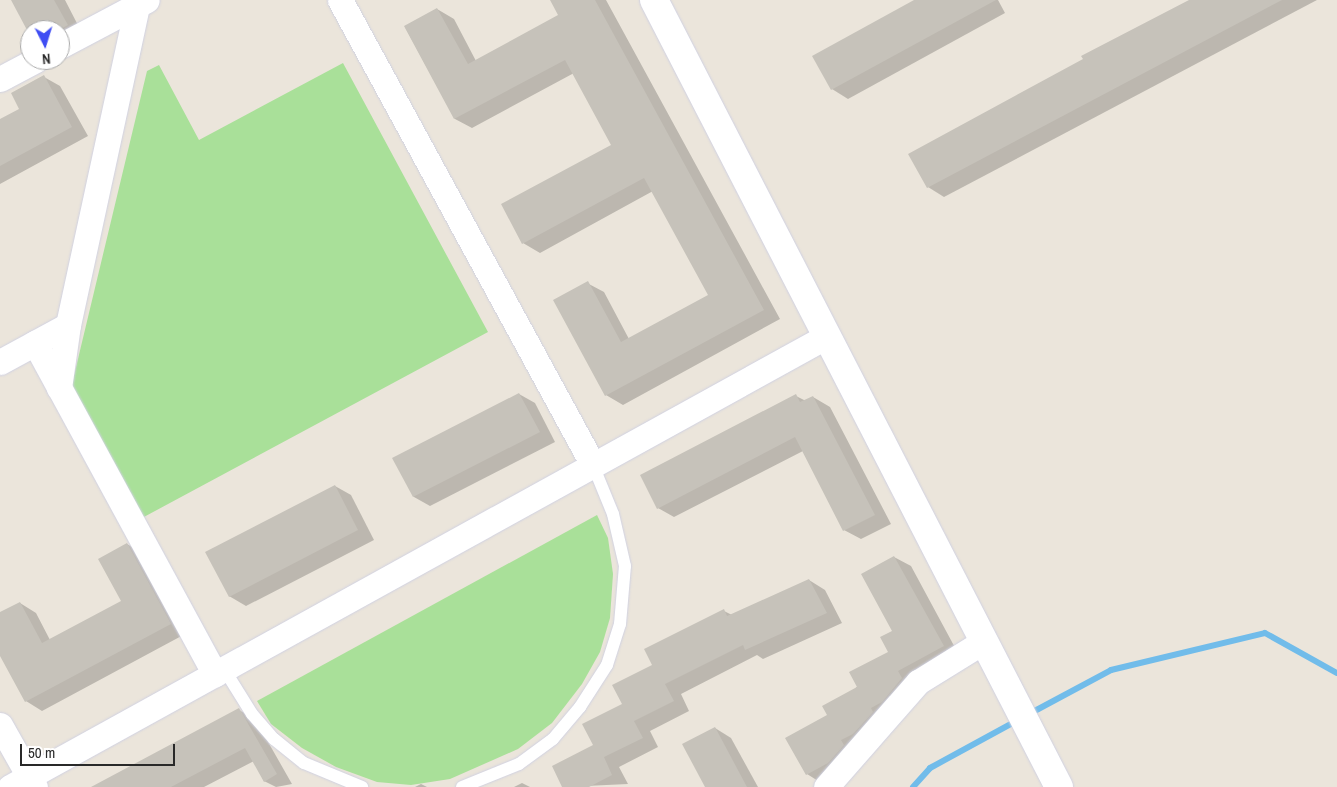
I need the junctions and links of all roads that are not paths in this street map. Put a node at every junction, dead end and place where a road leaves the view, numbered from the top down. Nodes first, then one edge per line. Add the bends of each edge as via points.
1 (340, 0) edge
2 (654, 0) edge
3 (142, 3) edge
4 (70, 41) edge
5 (20, 68) edge
6 (0, 79) edge
7 (68, 325) junction
8 (827, 336) junction
9 (35, 343) junction
10 (0, 362) edge
11 (59, 388) junction
12 (593, 465) junction
13 (984, 641) junction
14 (219, 671) junction
15 (0, 725) edge
16 (25, 783) edge
17 (362, 787) edge
18 (462, 787) edge
19 (826, 787) edge
20 (1059, 787) edge

1 - 12 street
2 - 8 street
3 - 4 street
3 - 7 street
5 - 6 street
7 - 9 street
7 - 11 street
8 - 12 street
8 - 13 street
9 - 10 street
9 - 11 street
11 - 14 street
12 - 14 street
12 - 18 lane via 613,514 625,566 620,624 607,665 580,707 553,739 519,764
13 - 19 street via 918,682
13 - 20 street
14 - 16 street
14 - 17 lane via 274,740 304,763
15 - 16 street

